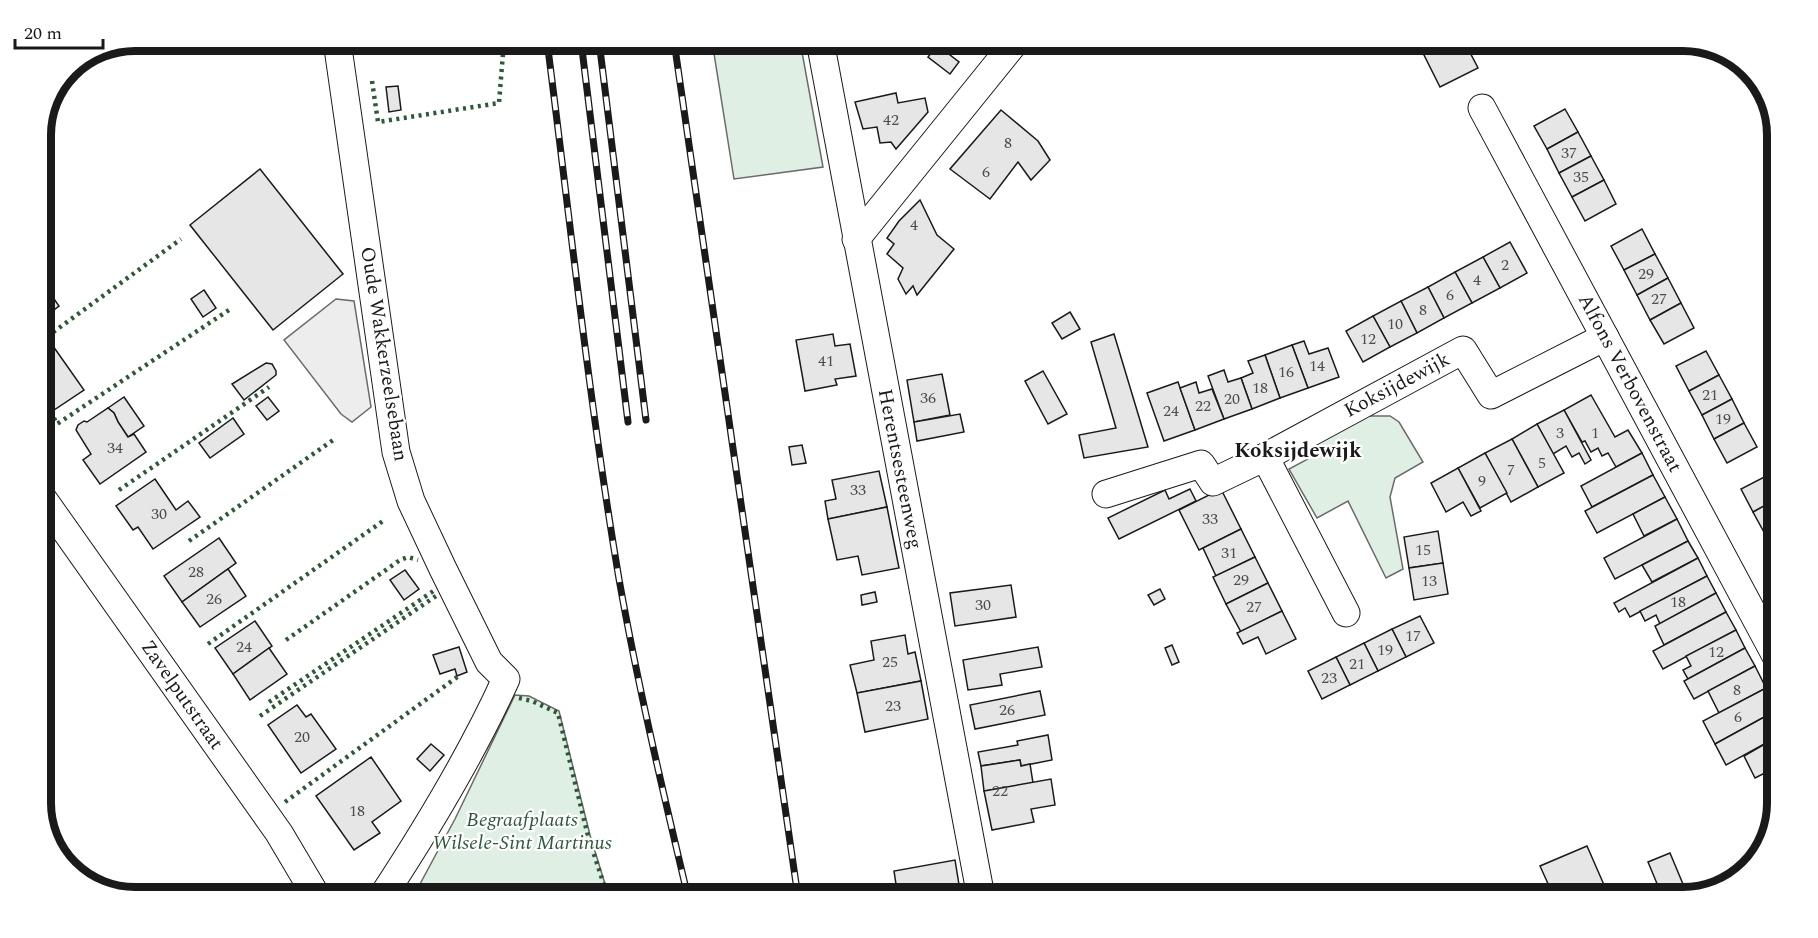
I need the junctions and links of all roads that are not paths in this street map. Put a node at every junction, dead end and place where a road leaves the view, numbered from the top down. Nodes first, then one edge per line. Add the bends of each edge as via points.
1 (339, 51) edge
2 (822, 51) edge
3 (1007, 51) edge
4 (1482, 108) dead end
5 (856, 239) junction
6 (1605, 336) junction
7 (1265, 456) junction
8 (1106, 494) dead end
9 (51, 510) edge
10 (1346, 613) dead end
11 (1767, 638) edge
12 (310, 887) edge
13 (388, 887) edge
14 (979, 887) edge

1 - 13 street, Oude Wakkerzeelsebaan via 396,452 411,501 443,569 489,662 506,679 444,800
2 - 5 street, Herentsesteenweg
3 - 5 street
4 - 6 street, Alfons Verbovenstraat
5 - 14 street, Herentsesteenweg
6 - 7 street, Koksijdewijk via 1491,395 1463,350
6 - 11 street, Alfons Verbovenstraat
7 - 8 street, Koksijdewijk via 1213,482 1201,464
7 - 10 street
9 - 12 street, Zavelputstraat via 279,833

